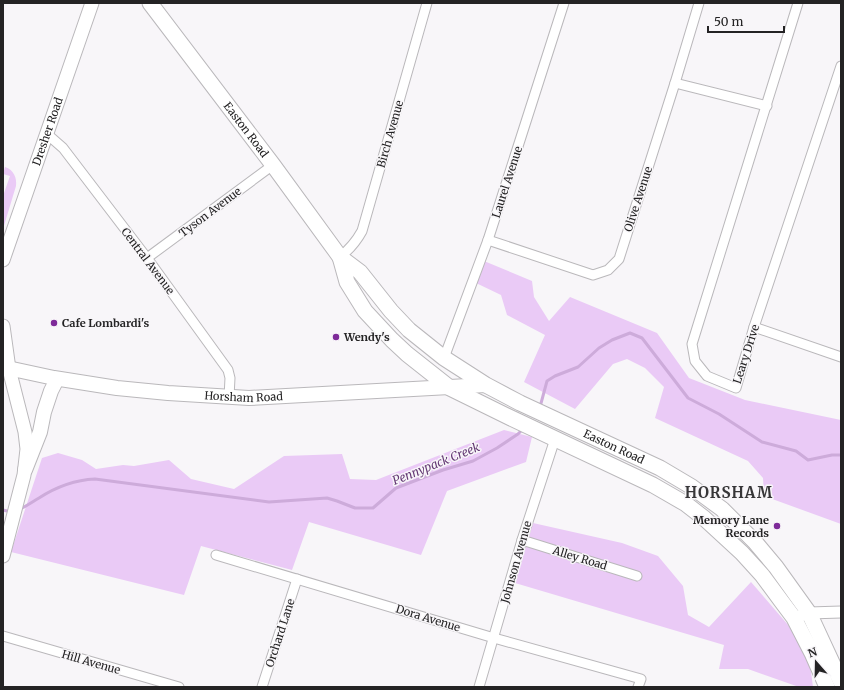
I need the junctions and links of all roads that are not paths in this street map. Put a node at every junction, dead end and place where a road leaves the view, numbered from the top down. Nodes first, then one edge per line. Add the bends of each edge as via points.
1 (92, 3) edge
2 (150, 3) edge
3 (427, 3) edge
4 (564, 3) edge
5 (699, 3) edge
6 (798, 3) edge
7 (841, 66) edge
8 (675, 82) junction
9 (767, 106) junction
10 (47, 134) junction
11 (273, 165) junction
12 (488, 240) junction
13 (147, 258) junction
14 (340, 258) junction
15 (3, 260) edge
16 (3, 326) edge
17 (754, 327) junction
18 (841, 357) edge
19 (444, 358) junction
20 (6, 368) edge
21 (58, 379) junction
22 (486, 386) junction
23 (450, 388) junction
24 (229, 397) junction
25 (555, 438) junction
26 (24, 476) junction
27 (522, 540) junction
28 (3, 556) edge
29 (216, 556) dead end
30 (637, 576) dead end
31 (297, 580) junction
32 (841, 612) edge
33 (809, 613) junction
34 (794, 618) junction
35 (3, 636) edge
36 (494, 638) junction
37 (841, 682) edge
38 (639, 683) edge
39 (180, 687) edge
40 (262, 687) edge
41 (479, 687) edge
42 (827, 687) edge

1 - 10 main road, Dresher Road
2 - 11 highway, Easton Road
3 - 14 street, Birch Avenue via 362,231 351,248
4 - 12 street, Laurel Avenue
5 - 8 street, Olive Avenue
6 - 9 street, Leary Drive
7 - 17 street, Leary Drive
8 - 9 street
8 - 12 street, Olive Avenue via 619,259 608,270 593,275
9 - 17 street, Leary Drive via 692,344 695,361 707,376 736,388
10 - 13 street, Central Avenue via 63,148
10 - 15 main road, Dresher Road
11 - 13 street, Tyson Avenue
11 - 14 highway, Easton Road
12 - 19 street, Laurel Avenue
13 - 24 street, Central Avenue via 228,370
14 - 19 highway, Easton Road via 360,272 408,330
14 - 23 highway, Easton Road via 347,282 365,311 392,340
16 - 20 main road
17 - 18 street
19 - 22 highway, Easton Road
20 - 21 main road, Horsham Road
20 - 26 main road via 25,432
21 - 24 main road, Horsham Road via 168,394
21 - 26 main road via 51,391
22 - 23 main road, Horsham Road
22 - 33 highway, Easton Road via 660,468 716,504 755,542
23 - 24 main road, Horsham Road
23 - 25 highway, Easton Road
25 - 27 street, Johnson Avenue
25 - 34 highway, Easton Road via 653,485 686,504 742,553
26 - 28 main road
27 - 30 street, Alley Road
27 - 36 street, Johnson Avenue
29 - 31 street, Dora Avenue
31 - 36 street, Dora Avenue
31 - 40 street, Orchard Lane
32 - 33 street
33 - 34 street
33 - 37 highway, Easton Road
34 - 42 highway, Easton Road
35 - 39 street, Hill Avenue
36 - 38 street, Dora Avenue
36 - 41 street, Johnson Avenue

